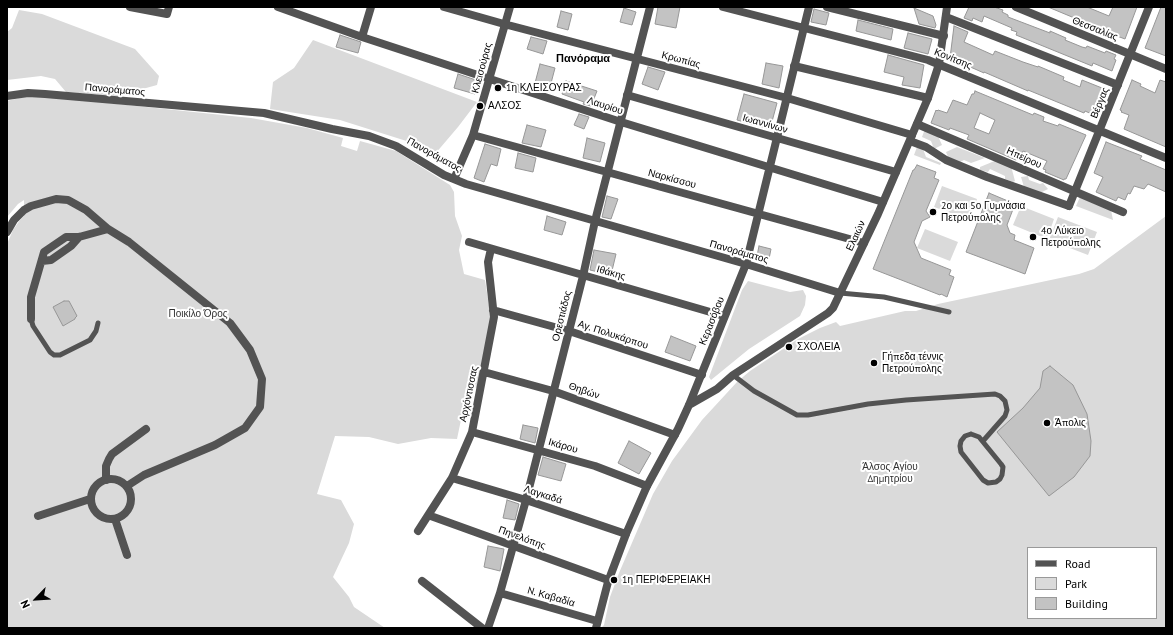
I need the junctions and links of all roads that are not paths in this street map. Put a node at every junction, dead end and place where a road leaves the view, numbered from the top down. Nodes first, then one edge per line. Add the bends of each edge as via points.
1 (130, 7) edge
2 (278, 7) edge
3 (370, 7) edge
4 (444, 7) edge
5 (510, 7) edge
6 (650, 7) edge
7 (723, 7) edge
8 (809, 7) edge
9 (826, 7) edge
10 (947, 7) edge
11 (1016, 7) edge
12 (1149, 7) edge
13 (168, 11) edge
14 (946, 17) junction
15 (504, 24) junction
16 (804, 28) junction
17 (944, 36) junction
18 (362, 37) junction
19 (1130, 54) junction
20 (637, 59) junction
21 (939, 64) junction
22 (794, 66) junction
23 (1166, 69) edge
24 (490, 79) junction
25 (1118, 84) junction
26 (628, 95) junction
27 (7, 96) edge
28 (787, 98) junction
29 (928, 98) junction
30 (621, 122) junction
31 (917, 124) junction
32 (1100, 131) junction
33 (474, 135) junction
34 (777, 137) junction
35 (911, 138) junction
36 (1166, 158) edge
37 (770, 167) junction
38 (608, 172) junction
39 (896, 172) junction
40 (454, 179) junction
41 (1075, 192) junction
42 (883, 202) junction
43 (1123, 212) dead end
44 (758, 214) junction
45 (595, 221) junction
46 (108, 229) junction
47 (7, 232) edge
48 (469, 242) dead end
49 (864, 243) junction
50 (491, 249) junction
51 (746, 264) junction
52 (583, 276) junction
53 (840, 293) junction
54 (493, 310) junction
55 (949, 312) dead end
56 (724, 316) junction
57 (31, 319) joint
58 (98, 323) dead end
59 (569, 331) junction
60 (484, 372) junction
61 (702, 375) junction
62 (733, 376) junction
63 (553, 391) junction
64 (689, 405) junction
65 (146, 429) dead end
66 (472, 432) junction
67 (675, 435) junction
68 (983, 442) junction
69 (539, 450) junction
70 (452, 478) junction
71 (106, 480) junction
72 (127, 486) junction
73 (647, 486) junction
74 (90, 498) junction
75 (526, 500) junction
76 (38, 516) dead end
77 (428, 516) junction
78 (115, 520) junction
79 (418, 531) dead end
80 (626, 534) junction
81 (513, 546) junction
82 (127, 555) dead end
83 (608, 580) junction
84 (422, 581) dead end
85 (500, 593) junction
86 (597, 625) edge
87 (482, 628) edge
88 (488, 628) edge

1 - 13 street
2 - 18 street, Λαυρίου
3 - 18 street
4 - 15 street, Κρωπίας
5 - 15 street, Κλεισούρας
6 - 20 street, Ορεστιάδος
7 - 16 street, Κονίτσης
8 - 16 street, Κερασόβου
9 - 17 street
10 - 14 street, Ελαιών
11 - 19 street, Θεσσαλίας
12 - 19 street, Βέργας
14 - 17 street, Ελαιών
14 - 25 street
15 - 20 street, Κρωπίας
15 - 24 street, Κλεισούρας
16 - 21 street, Κονίτσης
16 - 22 street, Κερασόβου
17 - 21 street, Ελαιών
18 - 24 street, Λαυρίου
19 - 23 street, Θεσσαλίας
19 - 25 street, Βέργας
20 - 26 street, Ορεστιάδος
20 - 28 street, Κρωπίας
21 - 29 street, Ελαιών
21 - 32 street, Κονίτσης
22 - 28 street, Κερασόβου
22 - 29 street
24 - 30 street, Λαυρίου
24 - 33 street, Κλεισούρας
25 - 32 street, Βέργας
26 - 30 street, Ορεστιάδος
26 - 34 street, Ιωαννίνων
27 - 40 street, Πανοράματος via 45,94 264,113 369,136 396,146
28 - 34 street, Κερασόβου
28 - 35 street, Κρωπίας
29 - 31 street, Ελαιών
30 - 37 street, Λαυρίου
30 - 38 street, Ορεστιάδος
31 - 35 street, Ελαιών
31 - 41 street, Ηπείρου
32 - 36 street, Κονίτσης
32 - 41 street, Βέργας
33 - 38 street, Ναρκίσσου
33 - 40 street, Κλεισούρας
34 - 37 street, Κερασόβου
34 - 39 street, Ιωαννίνων
35 - 39 street, Ελαιών
35 - 41 street, Βέργας via 946,160 1069,206
37 - 42 street, Λαυρίου
37 - 44 street, Κερασόβου
38 - 44 street, Ναρκίσσου
38 - 45 street, Ορεστιάδος
39 - 42 street, Ελαιών
40 - 45 street, Πανοράματος
41 - 43 street, Ηπείρου
42 - 49 street, Ελαιών
44 - 49 street, Ναρκίσσου
44 - 51 street, Κερασόβου
45 - 51 street, Πανοράματος
45 - 52 street, Ορεστιάδος
46 - 47 street via 86,210 68,200 56,199 24,210
46 - 57 street via 79,237 66,237 44,252 31,297
46 - 72 street via 129,242 230,323 250,350 262,379 260,407 245,428 215,445 144,475
48 - 50 street, Ιθάκης
49 - 53 street, Ελαιών
50 - 52 street, Ιθάκης
50 - 54 street, Αρχόντισσας via 488,262
51 - 53 street, Πανοράματος
51 - 56 street, Κερασόβου
52 - 56 street, Ιθάκης
52 - 59 street, Ορεστιάδος
53 - 55 lane via 884,297
53 - 62 street, Ελαιών via 828,313
54 - 59 street, Αγ. Πολυκάρπου
54 - 60 street, Αρχόντισσας
56 - 61 street, Κερασόβου
57 - 58 lane via 33,326 54,355 60,355 90,340
59 - 61 street, Αγ. Πολυκάρπου
59 - 63 street, Ορεστιάδος
60 - 63 street, Θηβών
60 - 66 street, Αρχόντισσας
61 - 64 street, Κερασόβου
62 - 64 street, Ελαιών via 717,389
62 - 68 lane via 797,415 868,404 995,394 1005,400 1007,410
63 - 67 street, Θηβών
63 - 69 street, Ορεστιάδος
64 - 67 street, Κερασόβου
65 - 71 street via 112,454 106,466
66 - 69 street, Ικάρου
66 - 70 street, Αρχόντισσας
67 - 73 street, Κερασόβου
68 - 68 lane via 974,434 968,434 963,438 961,452 983,480 992,483 1000,479 1003,467
69 - 73 street, Ικάρου via 595,466
69 - 75 street, Ορεστιάδος
70 - 75 street, Λαγκαδά
70 - 77 street, Αρχόντισσας
71 - 72 street via 115,479
71 - 74 street via 96,486
72 - 78 street via 130,492 130,506 122,517
73 - 80 street, Κερασόβου
74 - 76 street
74 - 78 street via 98,515
75 - 80 street, Λαγκαδά
75 - 81 street, Ορεστιάδος
77 - 79 street, Αρχόντισσας
77 - 81 street, Πηνελόπης
78 - 82 street
80 - 83 street, Κερασόβου
81 - 83 street, Πηνελόπης
81 - 85 street, Ορεστιάδος
83 - 86 street, Κερασόβου
84 - 87 street
85 - 86 street, N. Καβαδία
85 - 88 street, Ορεστιάδος

